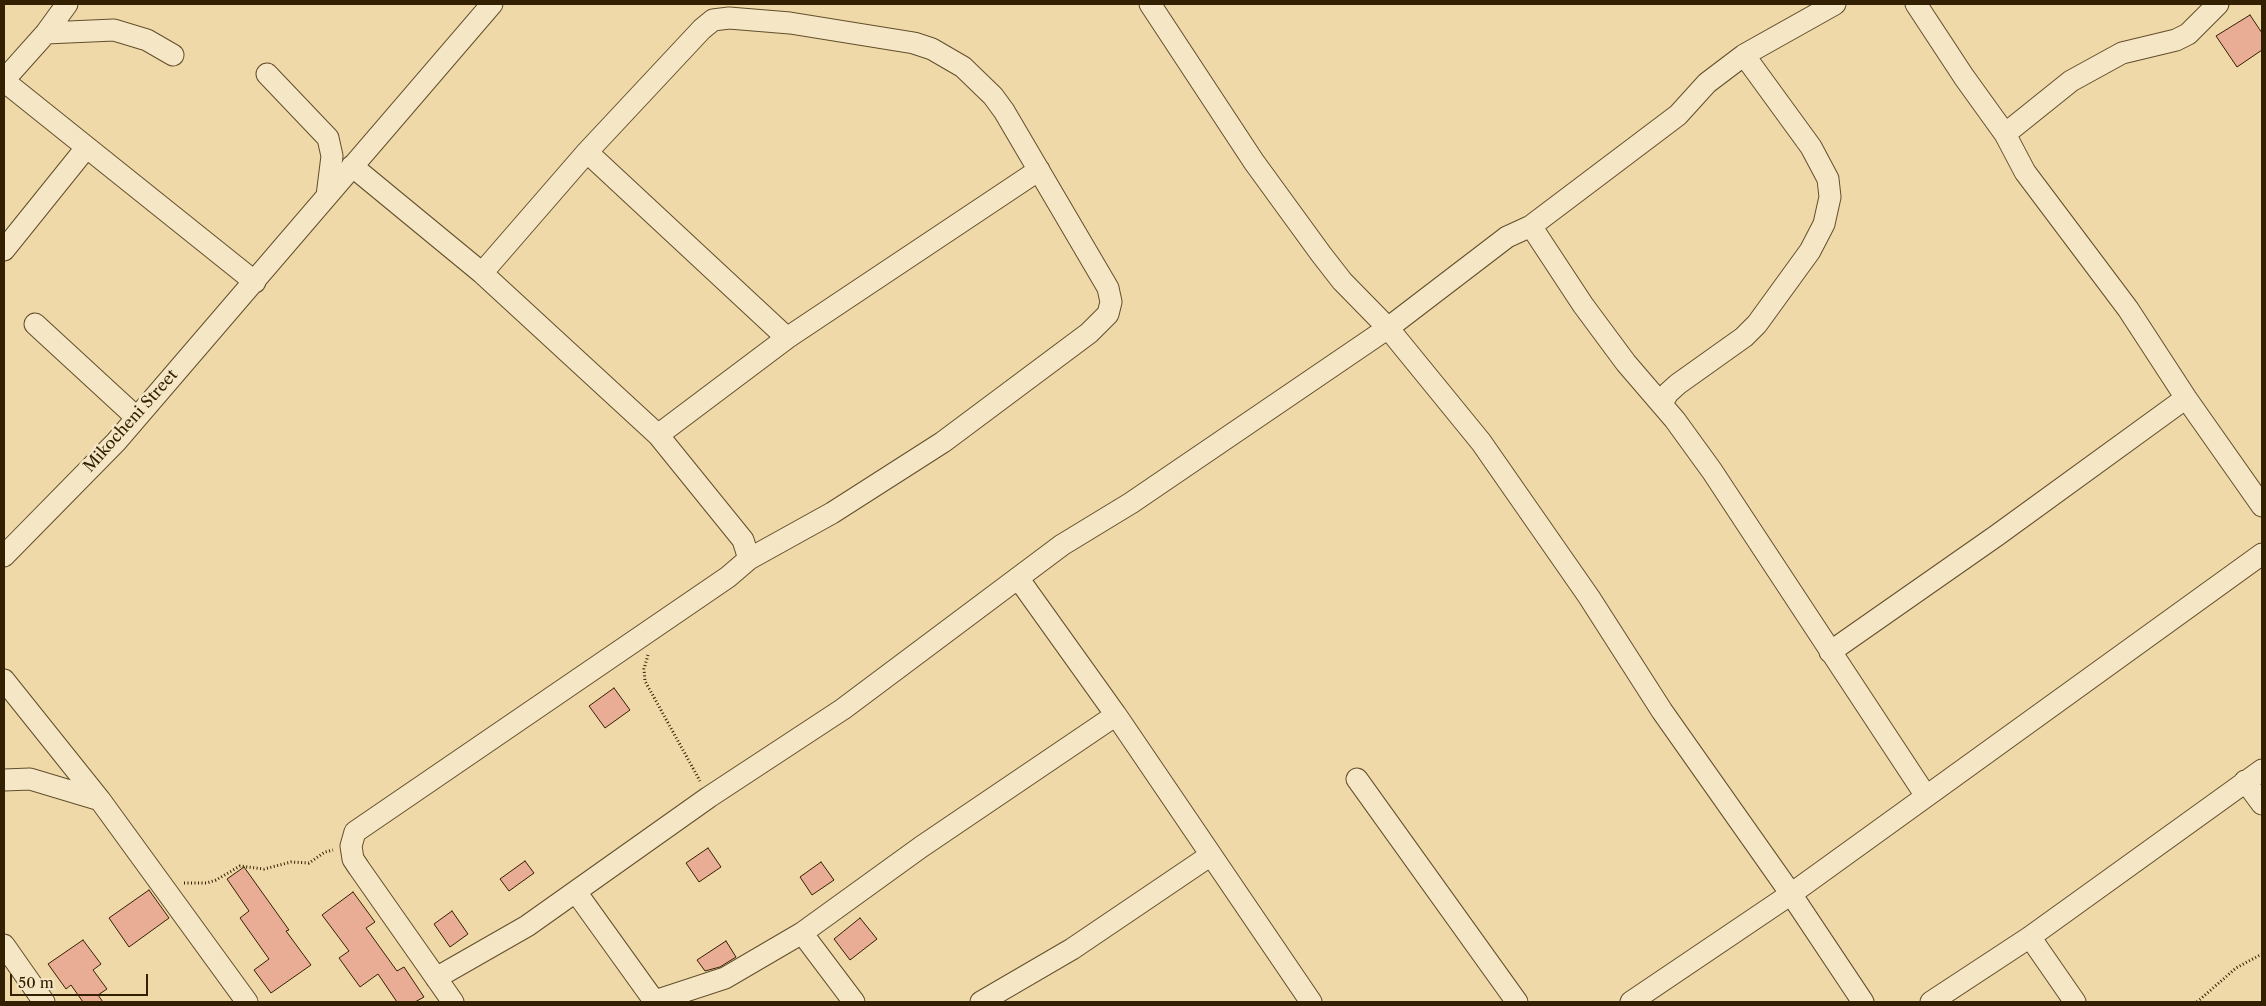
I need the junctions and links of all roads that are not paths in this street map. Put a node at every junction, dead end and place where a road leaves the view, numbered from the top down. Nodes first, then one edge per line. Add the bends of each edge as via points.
1 (66, 4) edge
2 (492, 4) edge
3 (1150, 4) edge
4 (1835, 4) edge
5 (1916, 4) edge
6 (2218, 4) edge
7 (46, 33) junction
8 (1744, 55) junction
9 (173, 56) dead end
10 (267, 74) dead end
11 (4, 81) edge
12 (2005, 134) junction
13 (86, 148) junction
14 (587, 152) junction
15 (352, 166) junction
16 (1040, 170) junction
17 (327, 196) junction
18 (1531, 226) junction
19 (4, 250) edge
20 (482, 273) junction
21 (255, 282) junction
22 (35, 324) dead end
23 (1388, 328) junction
24 (787, 338) junction
25 (2186, 398) junction
26 (1662, 403) junction
27 (136, 417) junction
28 (658, 435) junction
29 (2262, 506) edge
30 (5, 553) edge
31 (2261, 557) edge
32 (749, 559) junction
33 (1018, 578) junction
34 (1830, 652) junction
35 (4, 680) edge
36 (1116, 715) junction
37 (2254, 775) edge
38 (1357, 779) dead end
39 (4, 780) edge
40 (1926, 796) junction
41 (100, 800) junction
42 (2262, 804) edge
43 (1211, 855) junction
44 (576, 892) junction
45 (1791, 894) junction
46 (802, 933) junction
47 (2030, 937) junction
48 (4, 945) edge
49 (436, 978) junction
50 (1645, 998) edge
51 (44, 1002) edge
52 (247, 1002) edge
53 (453, 1002) edge
54 (655, 1002) edge
55 (854, 1002) edge
56 (981, 1002) edge
57 (1311, 1002) edge
58 (1518, 1002) edge
59 (1863, 1002) edge
60 (1931, 1002) edge
61 (2075, 1002) edge

1 - 7 street
2 - 15 street, Mikocheni Street
3 - 23 street via 1254,162 1321,254 1342,281
4 - 8 street
5 - 12 street
6 - 12 street via 2188,34 2122,53 2071,82
7 - 9 street via 114,30 147,40
7 - 11 street
8 - 18 street via 1707,83 1678,115
8 - 26 street via 1811,147 1828,179 1830,198 1824,224 1810,251 1757,324 1668,392
10 - 17 street via 328,138 332,156
11 - 13 street
12 - 25 street via 2025,172 2128,309
13 - 19 street
13 - 21 street
14 - 16 street via 707,24 729,18 790,23 914,44 948,57 993,96
14 - 20 street
14 - 24 street
15 - 17 street, Mikocheni Street
15 - 20 street
16 - 24 street
16 - 32 street via 1108,288 1111,302 1108,314 1089,333 943,442 832,513
17 - 21 street, Mikocheni Street
18 - 23 street via 1507,238
18 - 26 street via 1631,370
20 - 28 street
21 - 27 street, Mikocheni Street
22 - 27 street
23 - 33 street via 1131,503 1062,545
23 - 45 street via 1481,442 1662,711
24 - 28 street
25 - 29 street
25 - 34 street
26 - 34 street via 1717,479
27 - 30 street, Mikocheni Street via 116,442
28 - 32 street via 743,540
31 - 40 street
32 - 49 street via 728,577 355,832 351,846 358,868
33 - 36 street
33 - 44 street via 843,709 709,797
34 - 40 street
35 - 41 street
36 - 43 street
36 - 46 street via 921,847
37 - 42 street
37 - 47 street
38 - 58 street
39 - 41 street via 30,779
40 - 45 street
41 - 52 street
43 - 56 street via 1072,949
43 - 57 street
44 - 49 street via 527,926
44 - 54 street
45 - 50 street
45 - 59 street
46 - 54 street via 725,978
46 - 55 street
47 - 60 street
47 - 61 street
48 - 51 street
49 - 53 street

